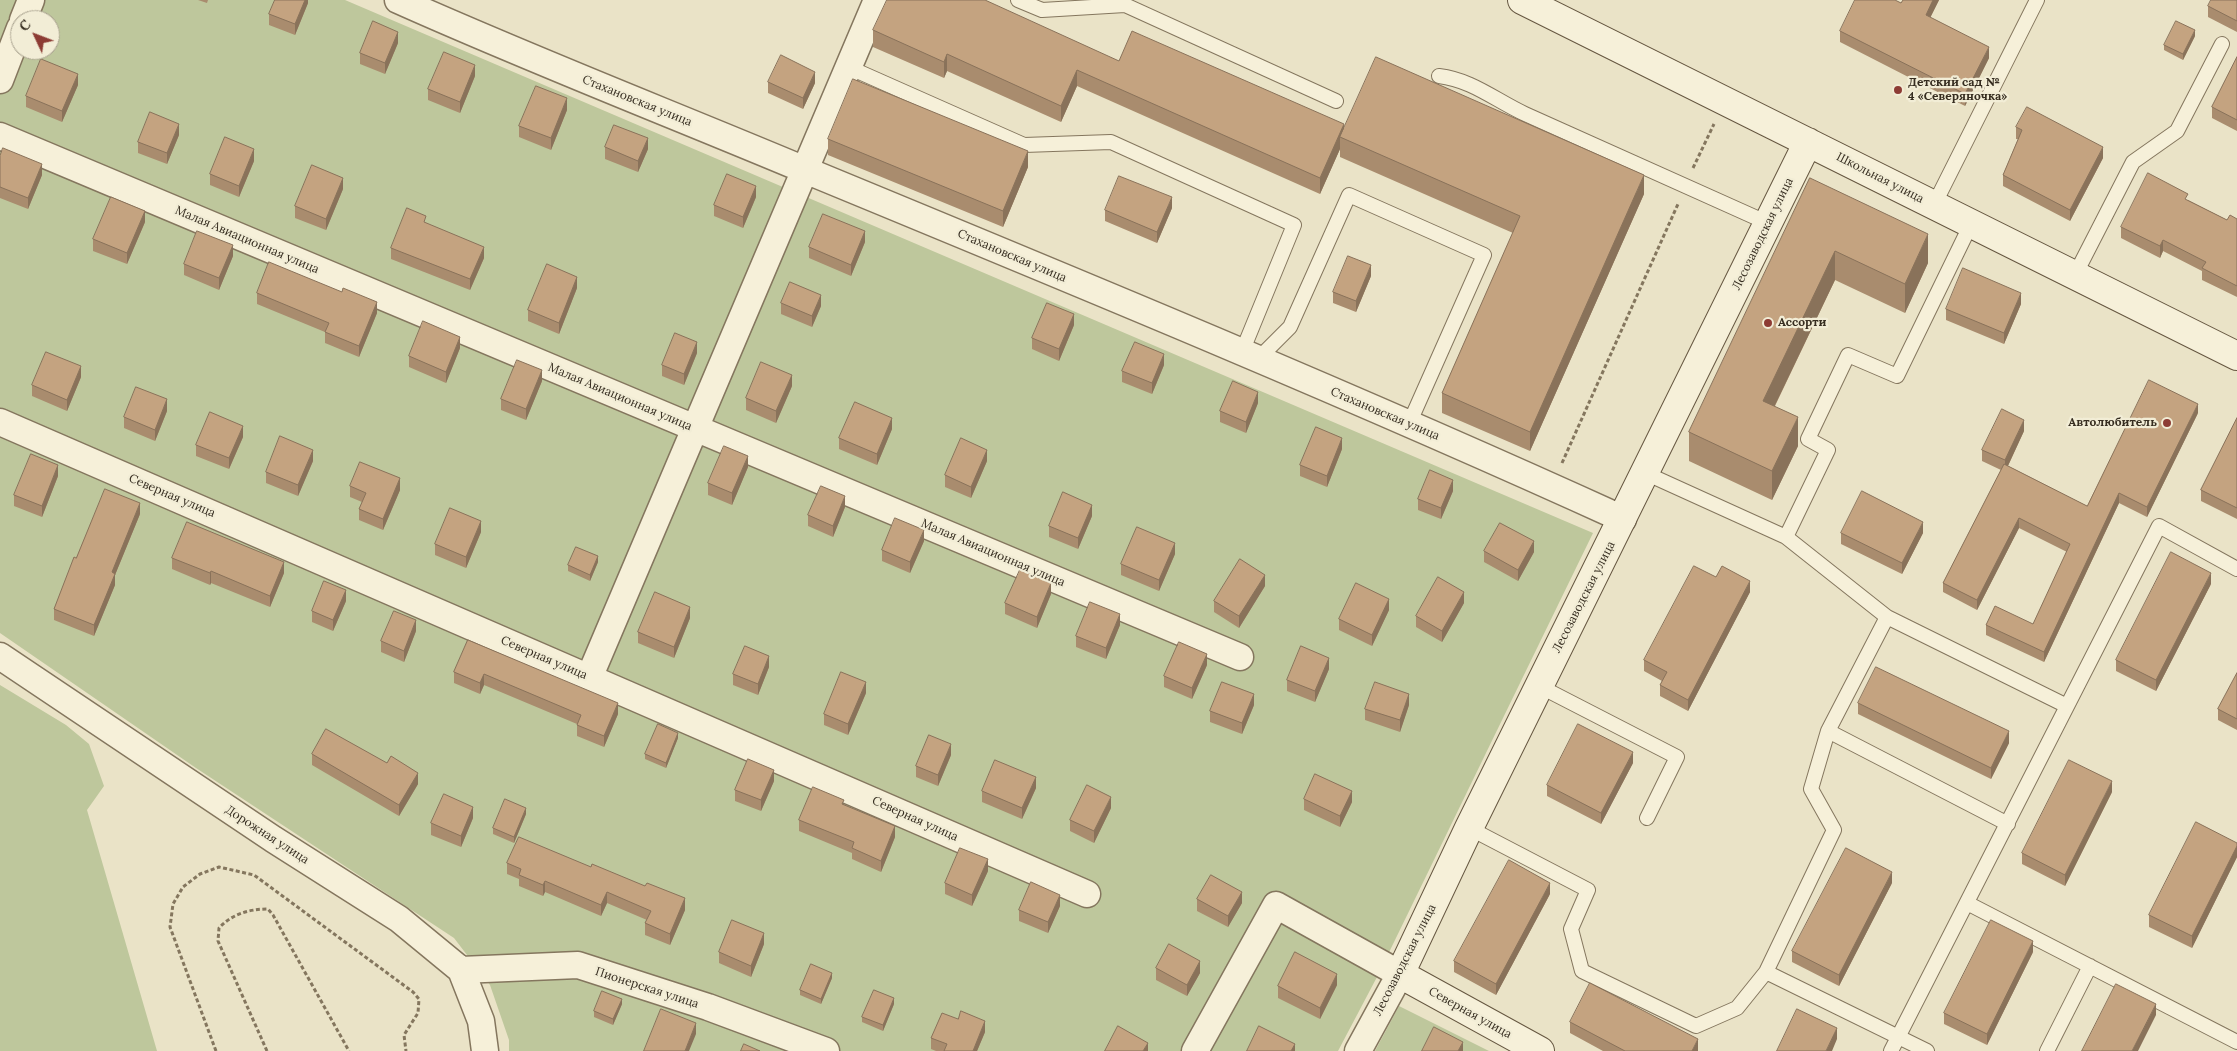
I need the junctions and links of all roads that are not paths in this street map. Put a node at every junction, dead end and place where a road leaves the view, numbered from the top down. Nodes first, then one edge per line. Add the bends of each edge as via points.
1 (398, 0) edge
2 (877, 0) edge
3 (1018, 0) edge
4 (1522, 0) edge
5 (2037, 0) edge
6 (2222, 44) dead end
7 (10, 54) edge
8 (848, 67) junction
9 (1438, 76) dead end
10 (0, 80) edge
11 (1336, 101) dead end
12 (0, 136) edge
13 (1808, 142) junction
14 (804, 169) junction
15 (1934, 205) junction
16 (1768, 223) junction
17 (1972, 224) junction
18 (2075, 275) junction
19 (1250, 356) junction
20 (2237, 356) edge
21 (0, 422) edge
22 (1408, 424) junction
23 (696, 428) junction
24 (1645, 473) junction
25 (1623, 519) junction
26 (1786, 537) junction
27 (2237, 569) edge
28 (1887, 617) junction
29 (0, 656) edge
30 (1240, 657) dead end
31 (590, 678) junction
32 (1539, 686) junction
33 (2067, 706) junction
34 (1828, 731) junction
35 (1647, 818) dead end
36 (2008, 824) junction
37 (1469, 828) junction
38 (1087, 894) dead end
39 (1967, 903) junction
40 (2090, 966) junction
41 (461, 970) junction
42 (1766, 972) junction
43 (1400, 974) junction
44 (1898, 1037) junction
45 (2237, 1042) edge
46 (485, 1051) edge
47 (826, 1051) edge
48 (1195, 1051) edge
49 (1358, 1051) edge
50 (1540, 1051) edge
51 (1891, 1051) edge
52 (1927, 1051) edge
53 (2047, 1051) edge

1 - 14 street, Стахановская улица via 482,38
2 - 8 street
3 - 11 lane via 1042,10 1125,5
4 - 13 street, Школьная улица
5 - 15 lane
6 - 18 lane via 2177,131 2134,162
7 - 10 street
8 - 14 street
8 - 19 lane via 1024,145 1112,142 1294,225
9 - 16 lane via 1471,84 1518,110
12 - 23 street, Малая Авиационная улица
13 - 15 street, Школьная улица
13 - 16 street, Лесозаводская улица
14 - 19 street, Стахановская улица
14 - 23 street
15 - 17 street, Школьная улица
16 - 24 street, Лесозаводская улица
17 - 18 street, Школьная улица
17 - 26 lane via 1897,376 1848,355 1808,439 1828,450
18 - 20 street, Школьная улица
19 - 22 street, Стахановская улица
19 - 22 lane via 1290,327 1349,195 1484,255
21 - 31 street, Северная улица
22 - 25 street, Стахановская улица
23 - 30 street, Малая Авиационная улица
23 - 31 street
24 - 25 street, Лесозаводская улица
24 - 26 lane
25 - 32 street, Лесозаводская улица
26 - 28 lane
27 - 33 lane via 2159,526
28 - 33 lane
28 - 34 lane
29 - 41 street, Дорожная улица via 398,919
31 - 38 street, Северная улица
32 - 35 lane via 1677,757
32 - 37 street, Лесозаводская улица
33 - 36 lane
34 - 36 lane
34 - 42 lane via 1810,789 1834,830
36 - 39 lane
37 - 42 lane via 1588,890 1570,929 1582,972 1696,1026 1736,1008
37 - 43 street, Лесозаводская улица
39 - 40 lane
39 - 44 lane
40 - 45 lane
40 - 53 lane
41 - 46 street via 480,1021
41 - 47 street, Пионерская улица via 578,966
42 - 44 lane
43 - 48 street via 1276,905
43 - 49 street, Лесозаводская улица
43 - 50 street, Северная улица
44 - 51 lane
44 - 52 lane

